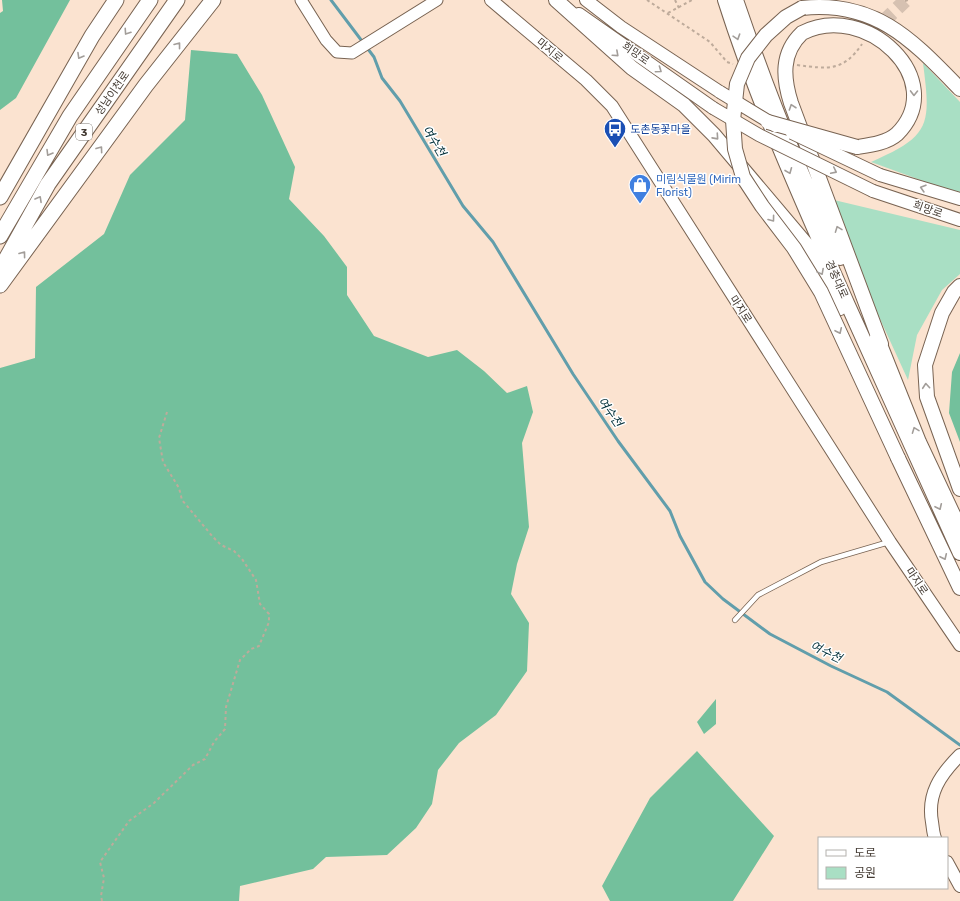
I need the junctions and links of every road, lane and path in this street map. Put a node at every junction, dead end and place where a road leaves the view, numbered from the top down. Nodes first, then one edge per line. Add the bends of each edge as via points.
1 (116, 0) edge
2 (150, 0) edge
3 (177, 0) edge
4 (213, 0) edge
5 (301, 0) edge
6 (437, 0) edge
7 (491, 0) edge
8 (557, 0) edge
9 (586, 0) edge
10 (647, 0) edge
11 (675, 0) edge
12 (692, 0) edge
13 (725, 0) edge
14 (736, 0) edge
15 (679, 8) junction
16 (668, 13) junction
17 (864, 42) dead end
18 (733, 64) dead end
19 (795, 65) dead end
20 (960, 90) edge
21 (768, 122) junction
22 (0, 197) edge
23 (960, 199) edge
24 (960, 220) edge
25 (0, 236) edge
26 (0, 270) edge
27 (0, 285) edge
28 (960, 286) edge
29 (881, 344) junction
30 (167, 412) dead end
31 (904, 433) junction
32 (960, 489) edge
33 (960, 529) edge
34 (890, 542) junction
35 (960, 553) edge
36 (960, 588) edge
37 (736, 618) dead end
38 (960, 645) edge
39 (956, 759) edge
40 (935, 837) edge
41 (948, 864) edge
42 (960, 886) edge
43 (102, 901) edge

1 -> 22 highway via 92,36
2 -> 25 highway, 성남이천로 / 3 via 70,116
26 -> 3 highway, 성남이천로 / 3 via 48,184
27 -> 4 highway via 146,85
5 - 6 street via 326,40 337,52 352,53
7 - 34 main road, 마지로 via 586,80 612,106
8 -> 24 main road, 희망로, bridge via 713,108 759,135 873,190
8 -> 31 main road via 632,68 684,105 714,135 806,244
9 - 21 main road, 희망로, bridge via 621,27
10 - 16 path
11 - 15 path
12 - 15 path
13 -> 31 main road, 경충대로 via 762,106
14 - 29 main road, 경충대로 via 814,204
15 - 16 path
16 - 18 path via 710,42 726,62
17 - 19 path via 842,65 827,68
20 -> 36 main road, bridge via 903,30 883,16 860,6 838,3 815,4 786,17 766,35 748,58 737,84 733,120 735,149 743,177 794,248 821,292
23 -> 21 main road, 희망로, bridge via 880,175
29 -> 21 main road, bridge via 790,103 784,81 787,58 794,40 812,24 829,16 849,15 869,21 886,32 902,53 912,75 915,96 907,119 896,134 877,144 857,147
32 -> 28 main road via 927,397 925,365 942,313
33 -> 29 main road, 경충대로 via 919,442
30 - 43 path via 159,438 163,462 182,500 221,545 234,551 246,564 256,580 260,604 269,614 269,622 259,646 240,660 226,707 225,729 205,759 193,766 154,803 130,821 100,862 104,878
31 -> 35 main road, 경충대로
34 - 37 lane via 820,562 758,595
34 - 38 main road, 마지로
39 - 40 main road via 943,774 932,795 931,815
41 - 42 main road

